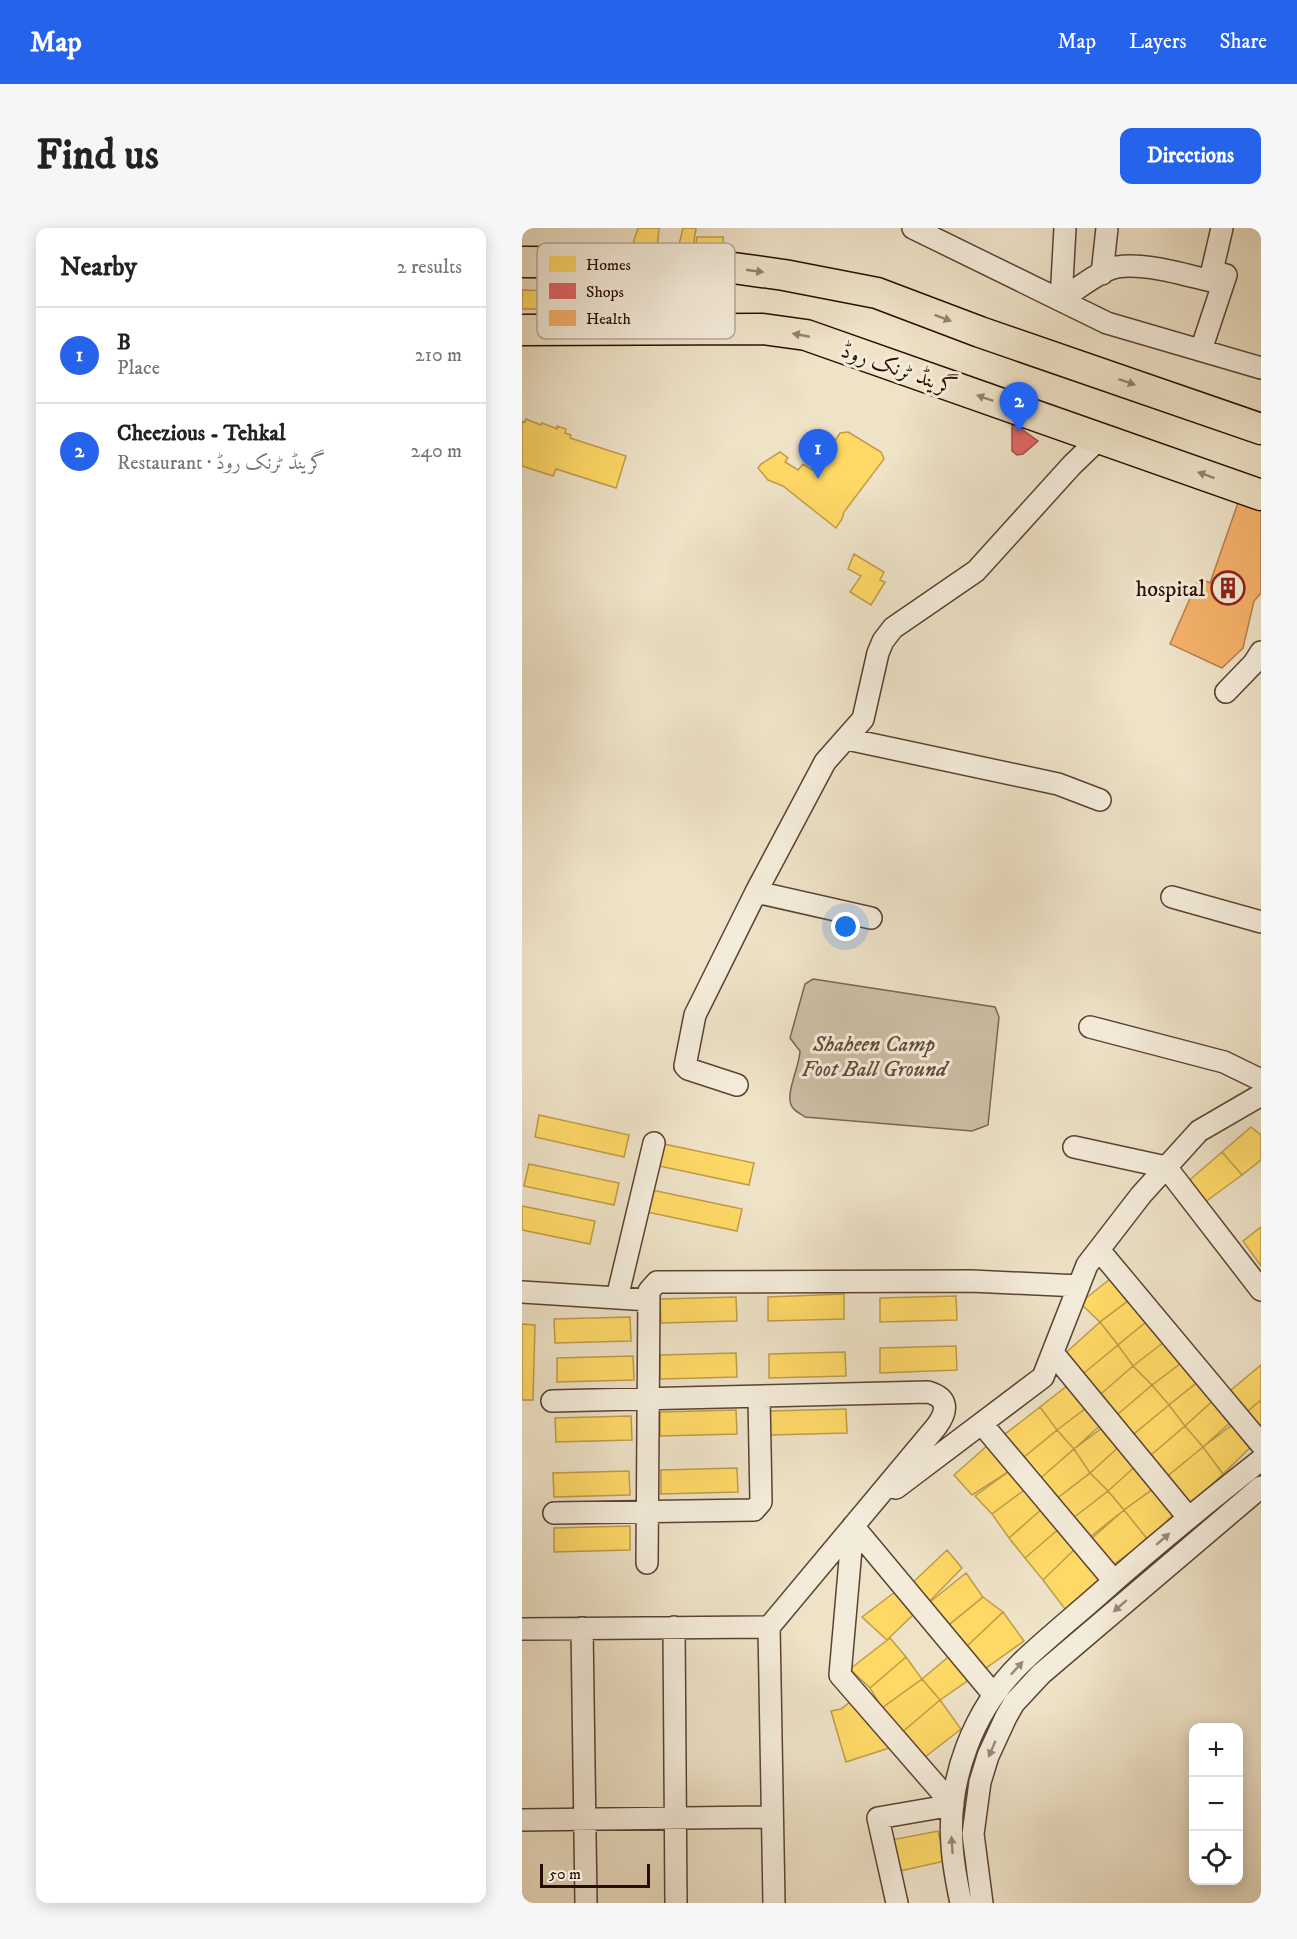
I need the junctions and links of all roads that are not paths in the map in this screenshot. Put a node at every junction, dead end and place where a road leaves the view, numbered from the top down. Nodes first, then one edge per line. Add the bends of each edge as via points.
1 (1065, 228) edge
2 (1107, 228) edge
3 (1222, 228) edge
4 (920, 229) edge
5 (522, 262) edge
6 (537, 262) edge
7 (735, 268) edge
8 (1102, 274) junction
9 (1223, 284) junction
10 (1061, 300) junction
11 (735, 329) edge
12 (522, 330) edge
13 (537, 330) edge
14 (1201, 350) junction
15 (1261, 368) edge
16 (1261, 429) edge
17 (1100, 438) junction
18 (1261, 495) edge
19 (1261, 652) edge
20 (1226, 692) dead end
21 (847, 739) junction
22 (1100, 800) dead end
23 (756, 892) junction
24 (1172, 897) dead end
25 (871, 918) dead end
26 (1261, 922) edge
27 (1090, 1027) dead end
28 (1261, 1080) edge
29 (737, 1085) dead end
30 (1258, 1102) edge
31 (654, 1143) dead end
32 (1074, 1147) dead end
33 (1166, 1167) junction
34 (1099, 1250) junction
35 (1079, 1286) junction
36 (1261, 1290) edge
37 (522, 1292) edge
38 (617, 1298) junction
39 (649, 1300) junction
40 (1053, 1353) junction
41 (759, 1397) junction
42 (649, 1400) junction
43 (552, 1401) dead end
44 (982, 1424) junction
45 (1261, 1444) edge
46 (1261, 1460) edge
47 (1261, 1487) edge
48 (867, 1509) junction
49 (554, 1513) dead end
50 (647, 1513) junction
51 (1188, 1517) junction
52 (853, 1526) junction
53 (647, 1563) dead end
54 (1114, 1581) junction
55 (674, 1627) junction
56 (769, 1627) junction
57 (582, 1628) junction
58 (522, 1629) edge
59 (994, 1695) junction
60 (953, 1805) junction
61 (772, 1817) junction
62 (676, 1818) junction
63 (585, 1820) junction
64 (522, 1821) edge
65 (586, 1903) edge
66 (676, 1903) edge
67 (774, 1903) edge
68 (897, 1903) edge
69 (961, 1903) edge
70 (982, 1903) edge

1 - 10 street
2 - 8 street
3 - 9 street via 1212,271 1226,274
4 - 10 street
5 -> 6 highway
7 -> 16 highway via 877,293 980,333
8 - 9 street via 1116,267 1152,268
8 - 10 street
9 - 14 street
10 - 14 street via 1107,323
17 -> 11 highway, گرینڈ ٹرنک روڈ via 806,335
13 -> 12 highway, گرینڈ ٹرنک روڈ
14 - 15 street
18 -> 17 highway, گرینڈ ٹرنک روڈ
17 - 21 street via 976,571 893,628 878,652 863,719
19 - 20 street
21 - 22 street via 1058,784
21 - 23 street via 825,762
23 - 25 street
23 - 29 street via 695,1015 684,1061 688,1069
24 - 26 street
27 - 28 street via 1224,1062
30 - 33 street via 1198,1131
31 - 38 street
32 - 33 street
33 - 34 street
33 - 36 street
34 - 35 street via 1087,1265
34 - 45 street
35 - 39 street via 971,1281 657,1282 649,1291
35 - 40 street
37 - 38 street
38 - 39 street
39 - 42 street
40 - 44 street via 1043,1377
40 - 51 street
41 - 42 street
41 - 48 street via 928,1392 938,1395 946,1410 943,1418
41 - 50 street via 758,1507
42 - 43 street
42 - 50 street
44 - 48 street
44 - 54 street
46 - 51 street
47 -> 70 street via 1041,1674 1014,1703 980,1782 973,1834
48 - 52 street
49 - 50 street
50 - 53 street
54 -> 51 street
52 - 56 street
52 - 59 street
52 - 60 street via 840,1675
59 -> 54 street via 1020,1664
55 - 56 street
55 - 57 street
55 - 62 street
56 - 61 street
57 - 58 street
57 - 63 street
59 - 60 street via 970,1737
60 - 68 street via 878,1818
69 -> 60 street via 951,1844
61 - 62 street
61 - 67 street
62 - 63 street
62 - 66 street
63 - 64 street
63 - 65 street

